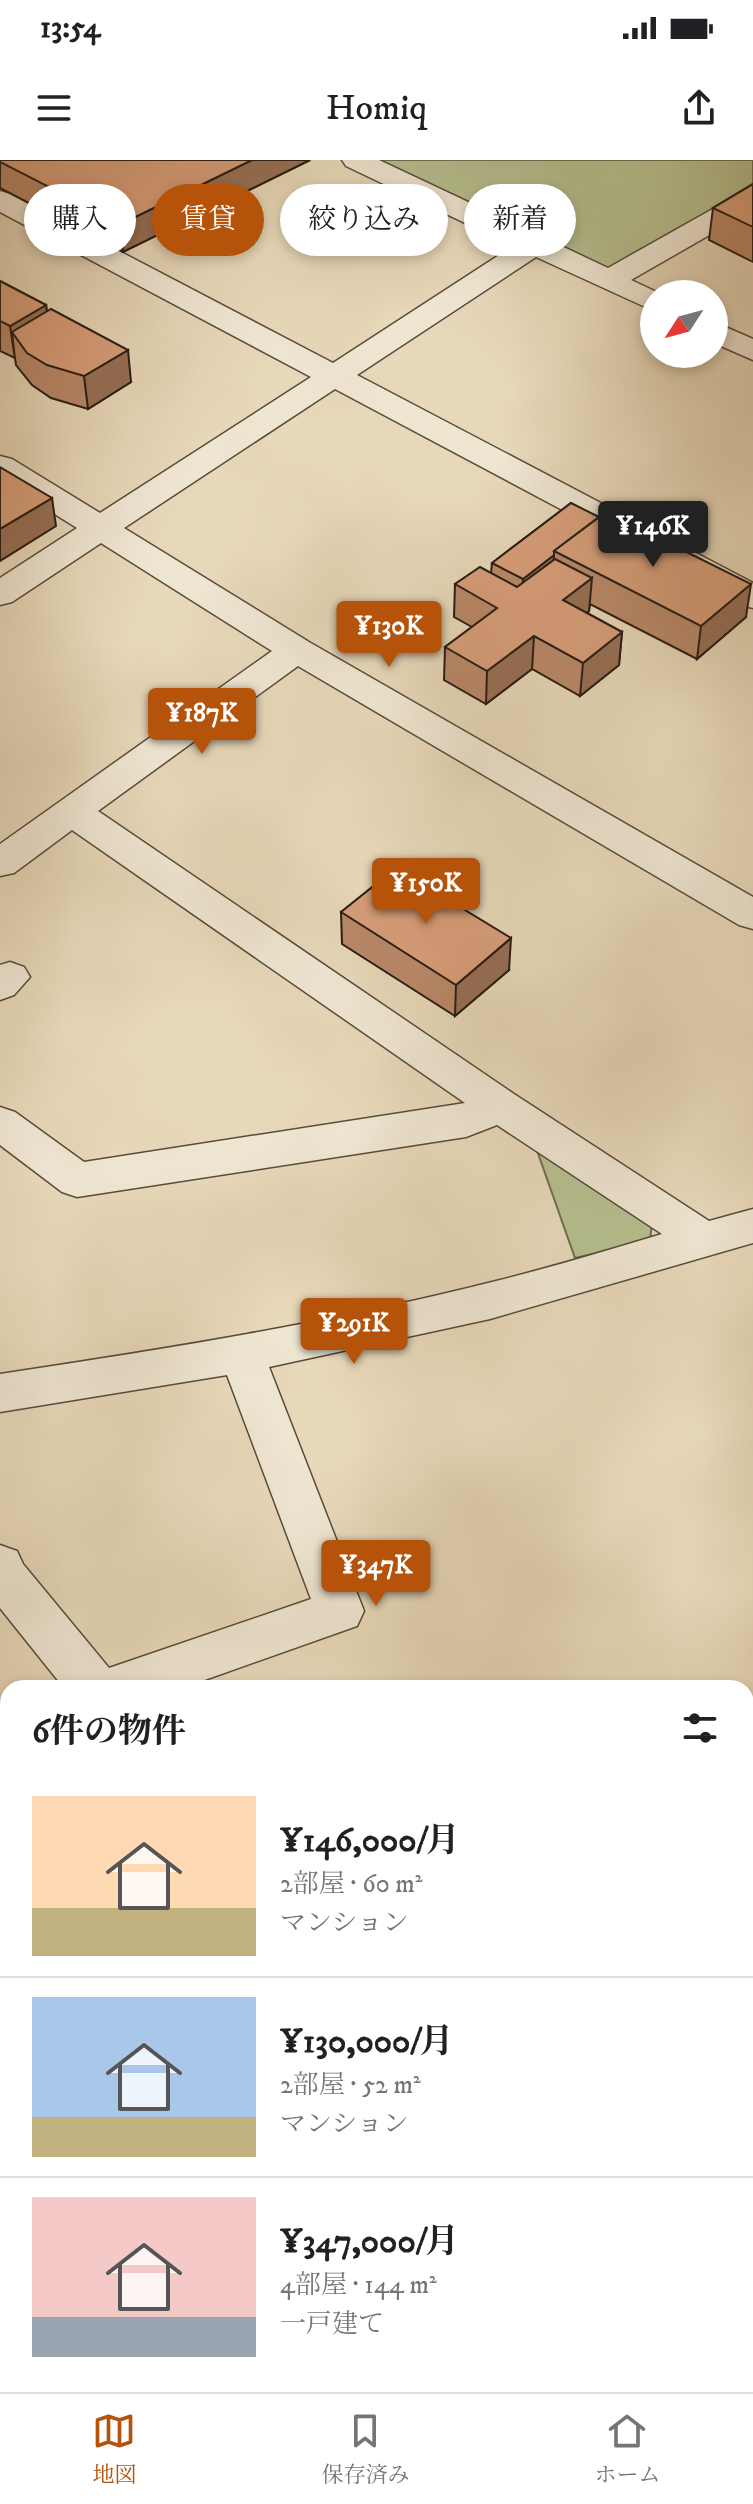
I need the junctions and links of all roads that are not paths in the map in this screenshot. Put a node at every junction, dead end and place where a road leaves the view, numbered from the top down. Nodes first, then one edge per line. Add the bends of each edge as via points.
1 (356, 160) edge
2 (753, 198) edge
3 (0, 200) edge
4 (464, 212) edge
5 (518, 256) edge
6 (555, 256) edge
7 (609, 280) junction
8 (640, 295) edge
9 (728, 338) edge
10 (753, 351) edge
11 (337, 376) junction
12 (0, 466) edge
13 (103, 529) junction
14 (0, 594) edge
15 (753, 597) edge
16 (297, 650) junction
17 (72, 812) junction
18 (0, 863) edge
19 (753, 915) edge
20 (499, 1105) junction
21 (0, 1123) edge
22 (737, 1238) edge
23 (242, 1356) junction
24 (0, 1393) edge
25 (0, 1566) edge
26 (88, 1680) edge
27 (140, 1680) edge

1 - 4 street
2 - 7 street
3 - 11 street
5 - 11 street
6 - 7 street
7 - 8 street
9 - 10 street
11 - 13 street
11 - 15 street
12 - 13 street
13 - 14 street
13 - 16 street
16 - 17 street
16 - 19 street
17 - 18 street
17 - 20 street
20 - 21 street via 466,1121 77,1180
20 - 22 street
22 - 23 street
23 - 24 street
23 - 27 street via 340,1611
25 - 26 street

